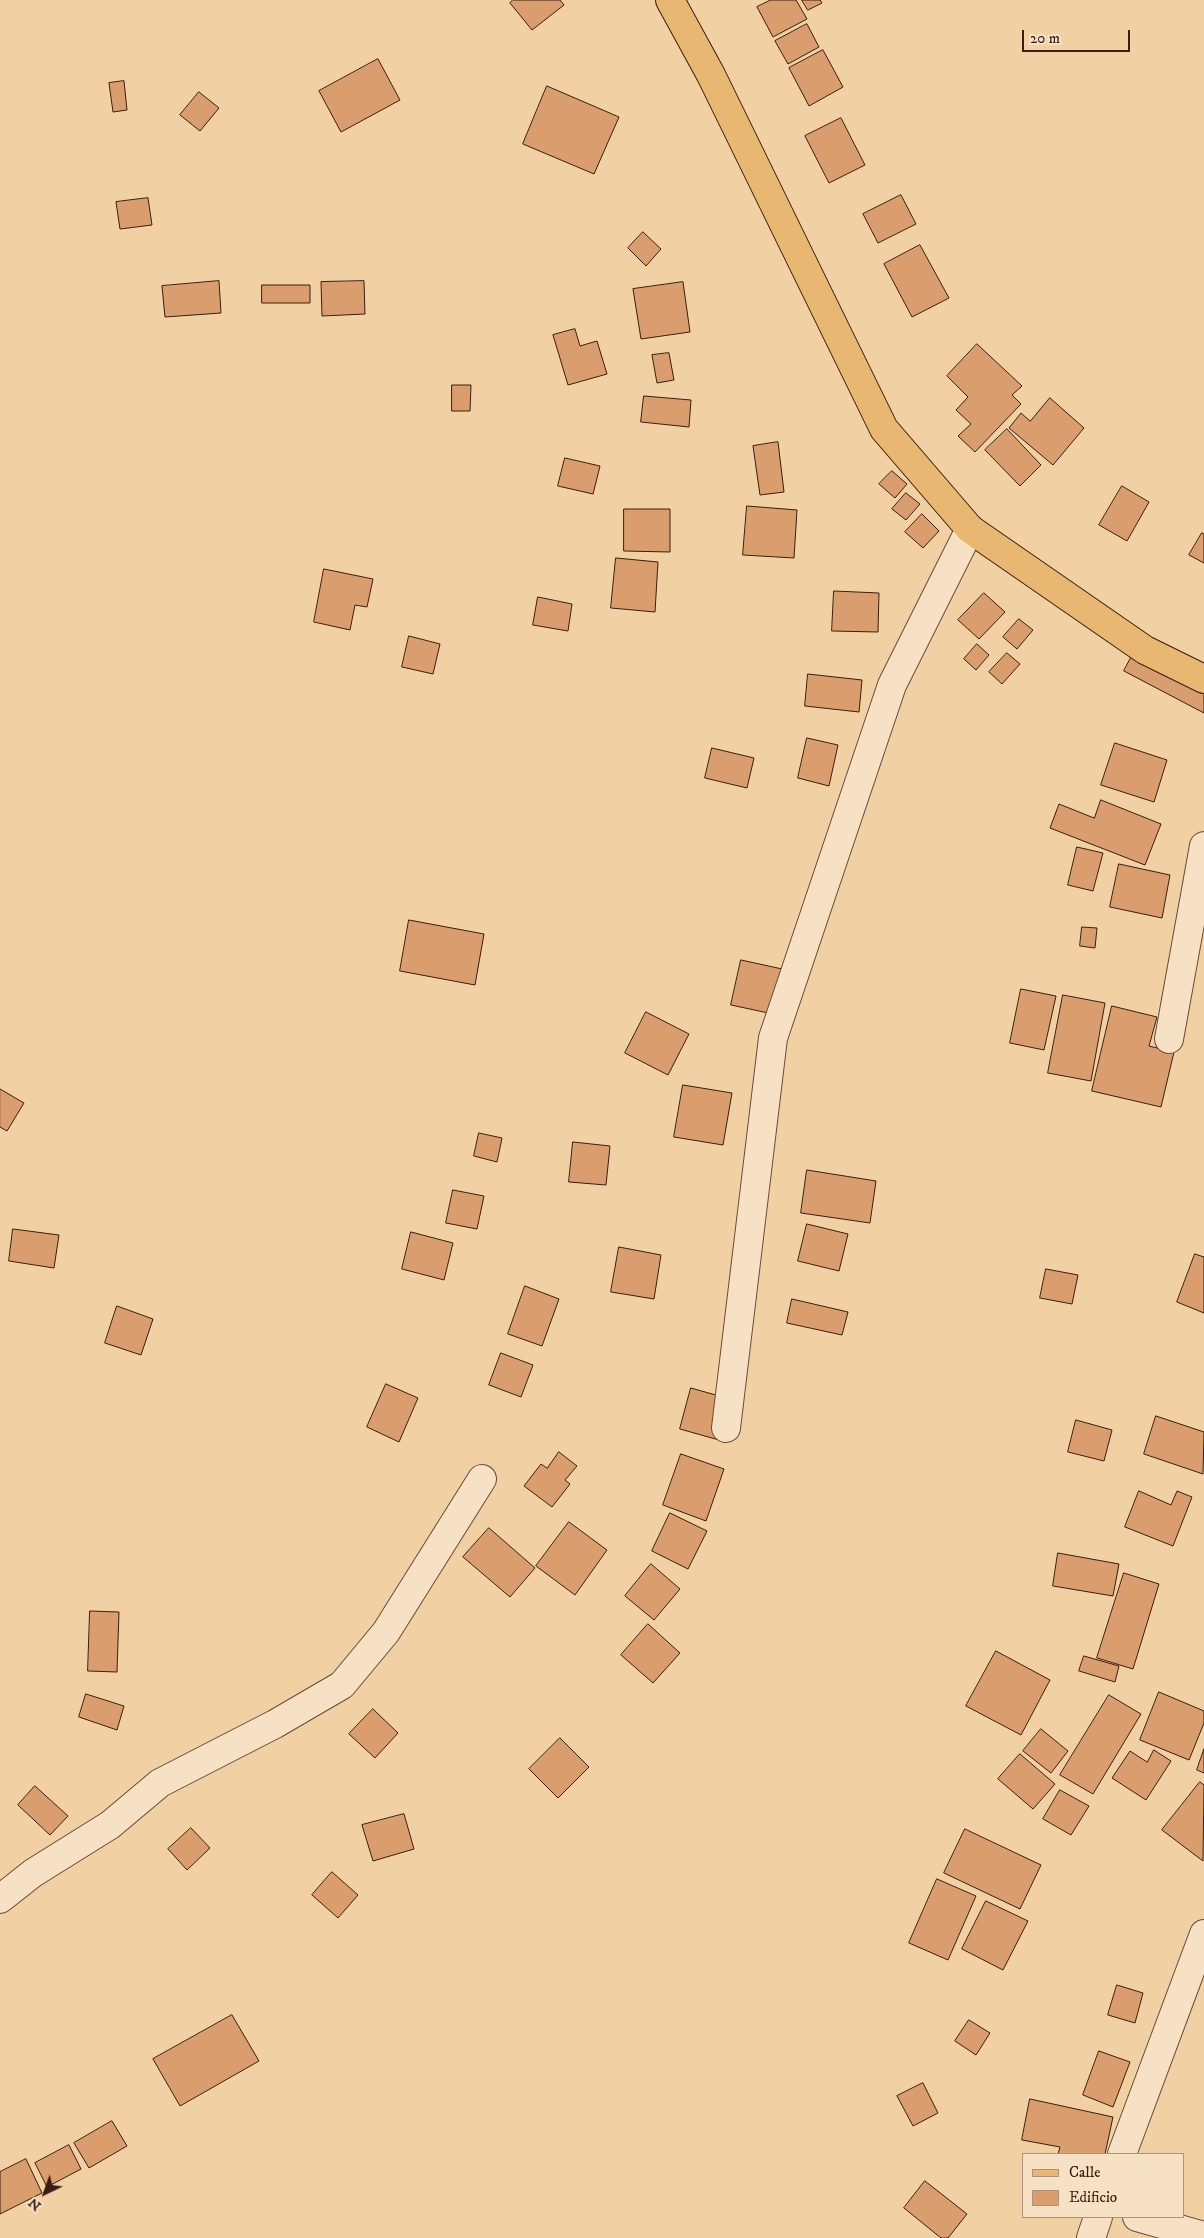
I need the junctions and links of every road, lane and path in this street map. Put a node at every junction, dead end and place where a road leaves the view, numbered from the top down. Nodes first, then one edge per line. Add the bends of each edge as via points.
1 (670, 0) edge
2 (970, 528) junction
3 (1204, 679) edge
4 (1204, 846) edge
5 (1170, 1040) dead end
6 (726, 1428) dead end
7 (482, 1479) dead end
8 (0, 1899) edge
9 (1204, 1934) edge
10 (1122, 2153) edge
11 (1098, 2218) edge
12 (1141, 2218) edge
13 (1204, 2236) edge
14 (1090, 2238) edge

1 - 2 main road via 712,75 884,429
2 - 3 main road via 1145,650
2 - 6 street via 892,685 773,1038
4 - 5 street
7 - 8 street via 386,1632 342,1685 275,1724 160,1783 110,1826 33,1873
9 - 10 street
11 - 14 street
12 - 13 street

